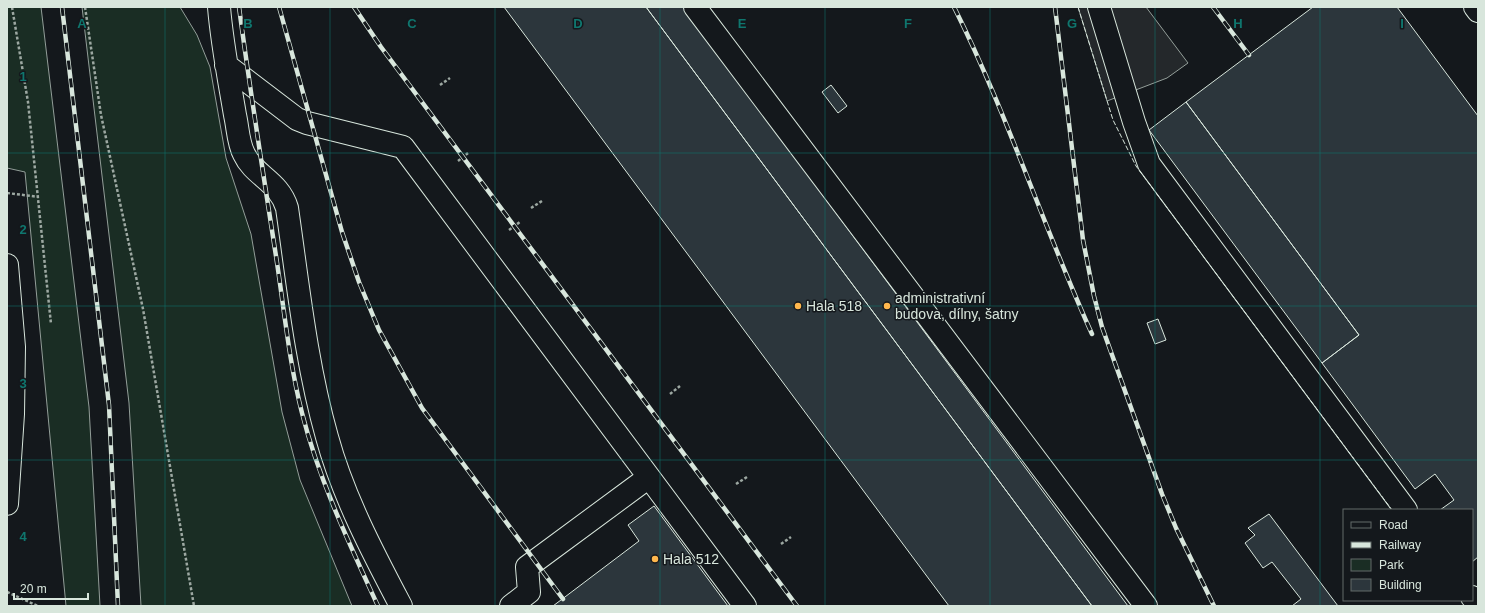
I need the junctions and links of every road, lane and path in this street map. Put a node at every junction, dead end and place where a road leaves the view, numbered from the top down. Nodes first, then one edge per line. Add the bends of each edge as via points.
1 (12, 7) edge
2 (85, 7) edge
3 (219, 7) edge
4 (694, 7) edge
5 (1099, 7) edge
6 (1475, 7) edge
7 (1478, 11) edge
8 (226, 65) junction
9 (450, 78) dead end
10 (440, 85) dead end
11 (468, 153) dead end
12 (458, 161) dead end
13 (7, 193) edge
14 (39, 197) junction
15 (542, 201) dead end
16 (531, 208) dead end
17 (520, 222) dead end
18 (509, 230) dead end
19 (7, 265) edge
20 (51, 324) dead end
21 (680, 386) dead end
22 (670, 394) dead end
23 (649, 477) junction
24 (747, 477) dead end
25 (736, 484) dead end
26 (7, 504) edge
27 (1405, 509) edge
28 (791, 536) dead end
29 (781, 544) dead end
30 (7, 592) edge
31 (38, 606) edge
32 (194, 606) edge
33 (401, 606) edge
34 (511, 606) edge
35 (745, 606) edge
36 (1146, 606) edge

1 - 14 path via 28,102
2 - 32 path via 101,115 143,309
3 - 8 street
4 - 36 street
5 - 27 street via 1149,164
6 - 7 street
8 - 23 street via 307,124 404,147
8 - 33 street via 244,154 252,166 276,186 287,208 309,355 327,438 359,520
9 - 10 path
11 - 12 path
13 - 14 path
14 - 20 path
15 - 16 path
17 - 18 path
19 - 26 street via 14,347
21 - 22 path
23 - 34 street via 527,567 529,592
23 - 35 street
24 - 25 path
28 - 29 path
30 - 31 path

